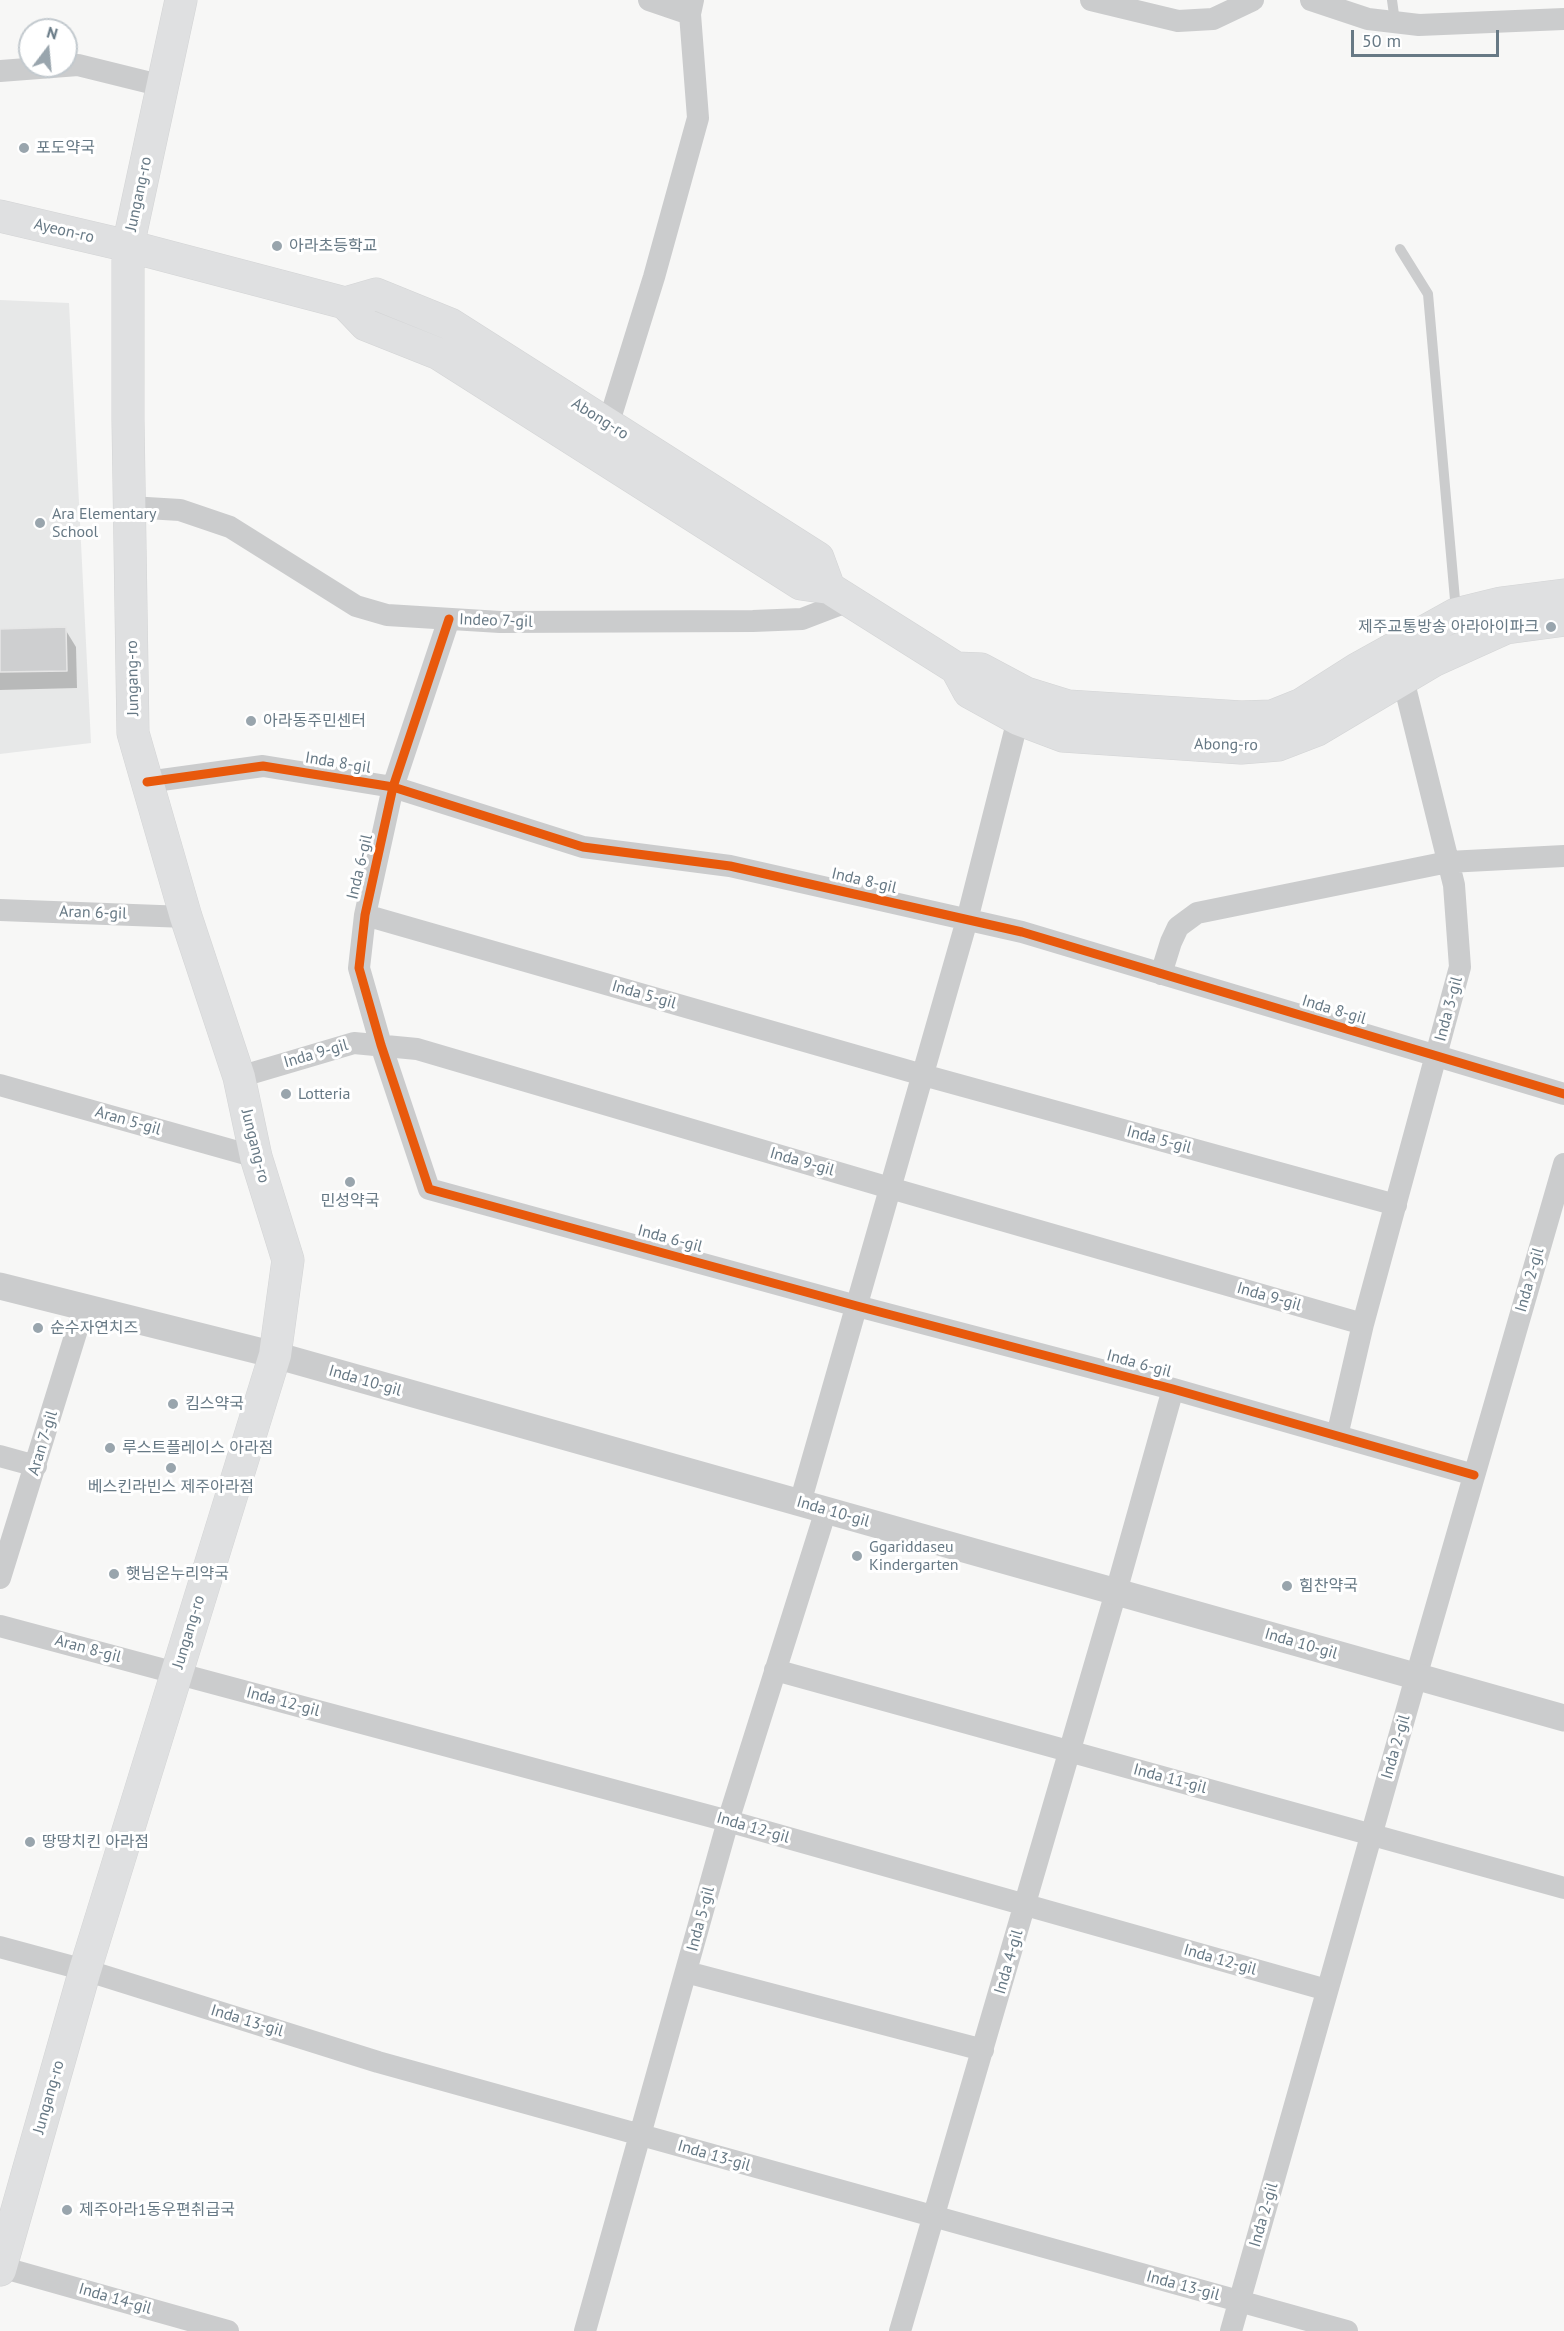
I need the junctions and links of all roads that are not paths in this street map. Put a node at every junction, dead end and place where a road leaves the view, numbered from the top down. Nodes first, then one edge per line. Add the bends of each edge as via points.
1 (181, 0) edge
2 (649, 0) edge
3 (1091, 0) edge
4 (1253, 0) edge
5 (1311, 0) edge
6 (1392, 0) edge
7 (691, 7) edge
8 (1564, 19) edge
9 (1395, 22) junction
10 (0, 71) edge
11 (163, 86) junction
12 (0, 216) edge
13 (128, 246) junction
14 (1400, 249) dead end
15 (345, 303) junction
16 (608, 425) junction
17 (130, 507) junction
18 (839, 595) junction
19 (1564, 595) edge
20 (1456, 614) junction
21 (449, 620) junction
22 (1564, 620) edge
23 (1386, 653) junction
24 (956, 668) junction
25 (1403, 679) junction
26 (1018, 719) junction
27 (147, 782) junction
28 (393, 786) junction
29 (1564, 856) edge
30 (1448, 862) junction
31 (0, 910) edge
32 (365, 915) junction
33 (186, 917) junction
34 (967, 920) junction
35 (1161, 974) junction
36 (381, 1045) junction
37 (1436, 1056) junction
38 (923, 1075) junction
39 (239, 1077) junction
40 (0, 1085) edge
41 (1564, 1095) edge
42 (256, 1157) junction
43 (1564, 1164) edge
44 (890, 1188) junction
45 (1396, 1205) junction
46 (0, 1286) edge
47 (857, 1306) junction
48 (84, 1307) junction
49 (1363, 1324) junction
50 (275, 1355) junction
51 (1173, 1389) junction
52 (1337, 1436) junction
53 (0, 1456) edge
54 (36, 1466) junction
55 (1474, 1475) junction
56 (800, 1503) junction
57 (826, 1510) junction
58 (0, 1578) edge
59 (1116, 1592) junction
60 (0, 1626) edge
61 (775, 1670) junction
62 (176, 1673) junction
63 (1416, 1677) junction
64 (1564, 1719) edge
65 (1070, 1752) junction
66 (728, 1821) junction
67 (1371, 1834) junction
68 (1564, 1888) edge
69 (1025, 1905) junction
70 (0, 1947) edge
71 (85, 1970) junction
72 (686, 1972) junction
73 (1328, 1990) junction
74 (983, 2050) junction
75 (641, 2136) junction
76 (934, 2217) junction
77 (1, 2269) edge
78 (1240, 2301) junction
79 (228, 2331) edge
80 (585, 2331) edge
81 (900, 2331) edge
82 (1231, 2331) edge
83 (1347, 2331) edge

1 - 11 main road, Jungang-ro
2 - 7 street
3 - 4 street via 1178,21 1213,20
5 - 9 street via 1368,20
6 - 9 lane
7 - 16 street via 698,118
8 - 9 street via 1419,25
10 - 11 street via 78,65
11 - 13 main road, Jungang-ro
12 - 13 main road, Ayeon-ro
13 - 15 main road
13 - 17 main road, Jungang-ro
14 - 20 lane via 1428,294
15 - 16 main road, Abong-ro via 376,294 450,324
15 - 18 main road, Abong-ro via 366,325 439,354 801,584
16 - 18 main road, Abong-ro via 818,558
17 - 21 street, Indeo 7-gil via 180,510 230,527 356,606 387,615
17 - 27 main road, Jungang-ro via 133,733
18 - 21 street, Indeo 7-gil via 802,619
18 - 24 main road, Abong-ro
19 - 20 main road, Abong-ro via 1501,603
20 - 23 main road, Abong-ro
21 - 28 street, Inda 6-gil
22 - 25 main road, Abong-ro via 1506,628
23 - 24 main road, Abong-ro via 1302,704 1272,716 1068,706 1026,693 981,669
23 - 25 street, Inda 3-gil
24 - 26 main road, Abong-ro via 969,692
25 - 26 main road, Abong-ro via 1317,730 1278,745 1241,748 1063,736
25 - 30 street, Inda 3-gil
26 - 34 street
27 - 28 street, Inda 8-gil via 263,766
27 - 33 main road, Jungang-ro
28 - 32 street, Inda 6-gil
28 - 34 street, Inda 8-gil via 583,847 730,866
29 - 30 street
30 - 35 street via 1197,913 1178,927
30 - 37 street, Inda 3-gil via 1454,885 1460,967
31 - 33 street, Aran 6-gil
32 - 36 street, Inda 6-gil via 360,968
32 - 38 street, Inda 5-gil
33 - 39 main road, Jungang-ro
34 - 35 street, Inda 8-gil via 1022,932
34 - 38 street
35 - 37 street, Inda 8-gil
36 - 39 street, Inda 9-gil via 354,1043
36 - 44 street, Inda 9-gil via 417,1049
36 - 47 street, Inda 6-gil via 429,1189
37 - 41 street, Inda 8-gil
37 - 45 street, Inda 3-gil
38 - 44 street
38 - 45 street, Inda 5-gil
39 - 42 main road, Jungang-ro
40 - 42 street, Aran 5-gil
42 - 50 main road, Jungang-ro via 288,1260
43 - 55 street, Inda 2-gil
44 - 47 street
44 - 49 street, Inda 9-gil
45 - 49 street, Inda 3-gil
46 - 48 street
47 - 51 street, Inda 6-gil
47 - 56 street
48 - 50 street
48 - 54 street, Aran 7-gil
49 - 52 street, Inda 3-gil
50 - 56 street, Inda 10-gil
50 - 62 main road, Jungang-ro
51 - 52 street, Inda 6-gil
51 - 59 street, Inda 4-gil
52 - 55 street, Inda 6-gil
53 - 54 street
54 - 58 street, Aran 7-gil
55 - 63 street, Inda 2-gil
56 - 57 street, Inda 10-gil
57 - 59 street, Inda 10-gil
57 - 61 street, Inda 5-gil
59 - 63 street, Inda 10-gil
59 - 65 street, Inda 4-gil
60 - 62 street, Aran 8-gil
61 - 65 street, Inda 11-gil
61 - 66 street, Inda 5-gil
62 - 66 street, Inda 12-gil
62 - 71 main road, Jungang-ro
63 - 64 street, Inda 10-gil
63 - 67 street, Inda 2-gil
65 - 67 street, Inda 11-gil
65 - 69 street, Inda 4-gil
66 - 69 street, Inda 12-gil
66 - 72 street, Inda 5-gil
67 - 68 street, Inda 11-gil
67 - 73 street, Inda 2-gil
69 - 73 street, Inda 12-gil
69 - 74 street, Inda 4-gil
70 - 71 street, Inda 13-gil
71 - 75 street, Inda 13-gil via 378,2062
71 - 77 main road, Jungang-ro
72 - 74 street
72 - 75 street, Inda 5-gil
73 - 78 street, Inda 2-gil
74 - 76 street, Inda 4-gil
75 - 76 street, Inda 13-gil
75 - 80 street, Inda 5-gil
76 - 78 street, Inda 13-gil
76 - 81 street, Inda 4-gil
77 - 79 street, Inda 14-gil
78 - 82 street, Inda 2-gil
78 - 83 street, Inda 13-gil

